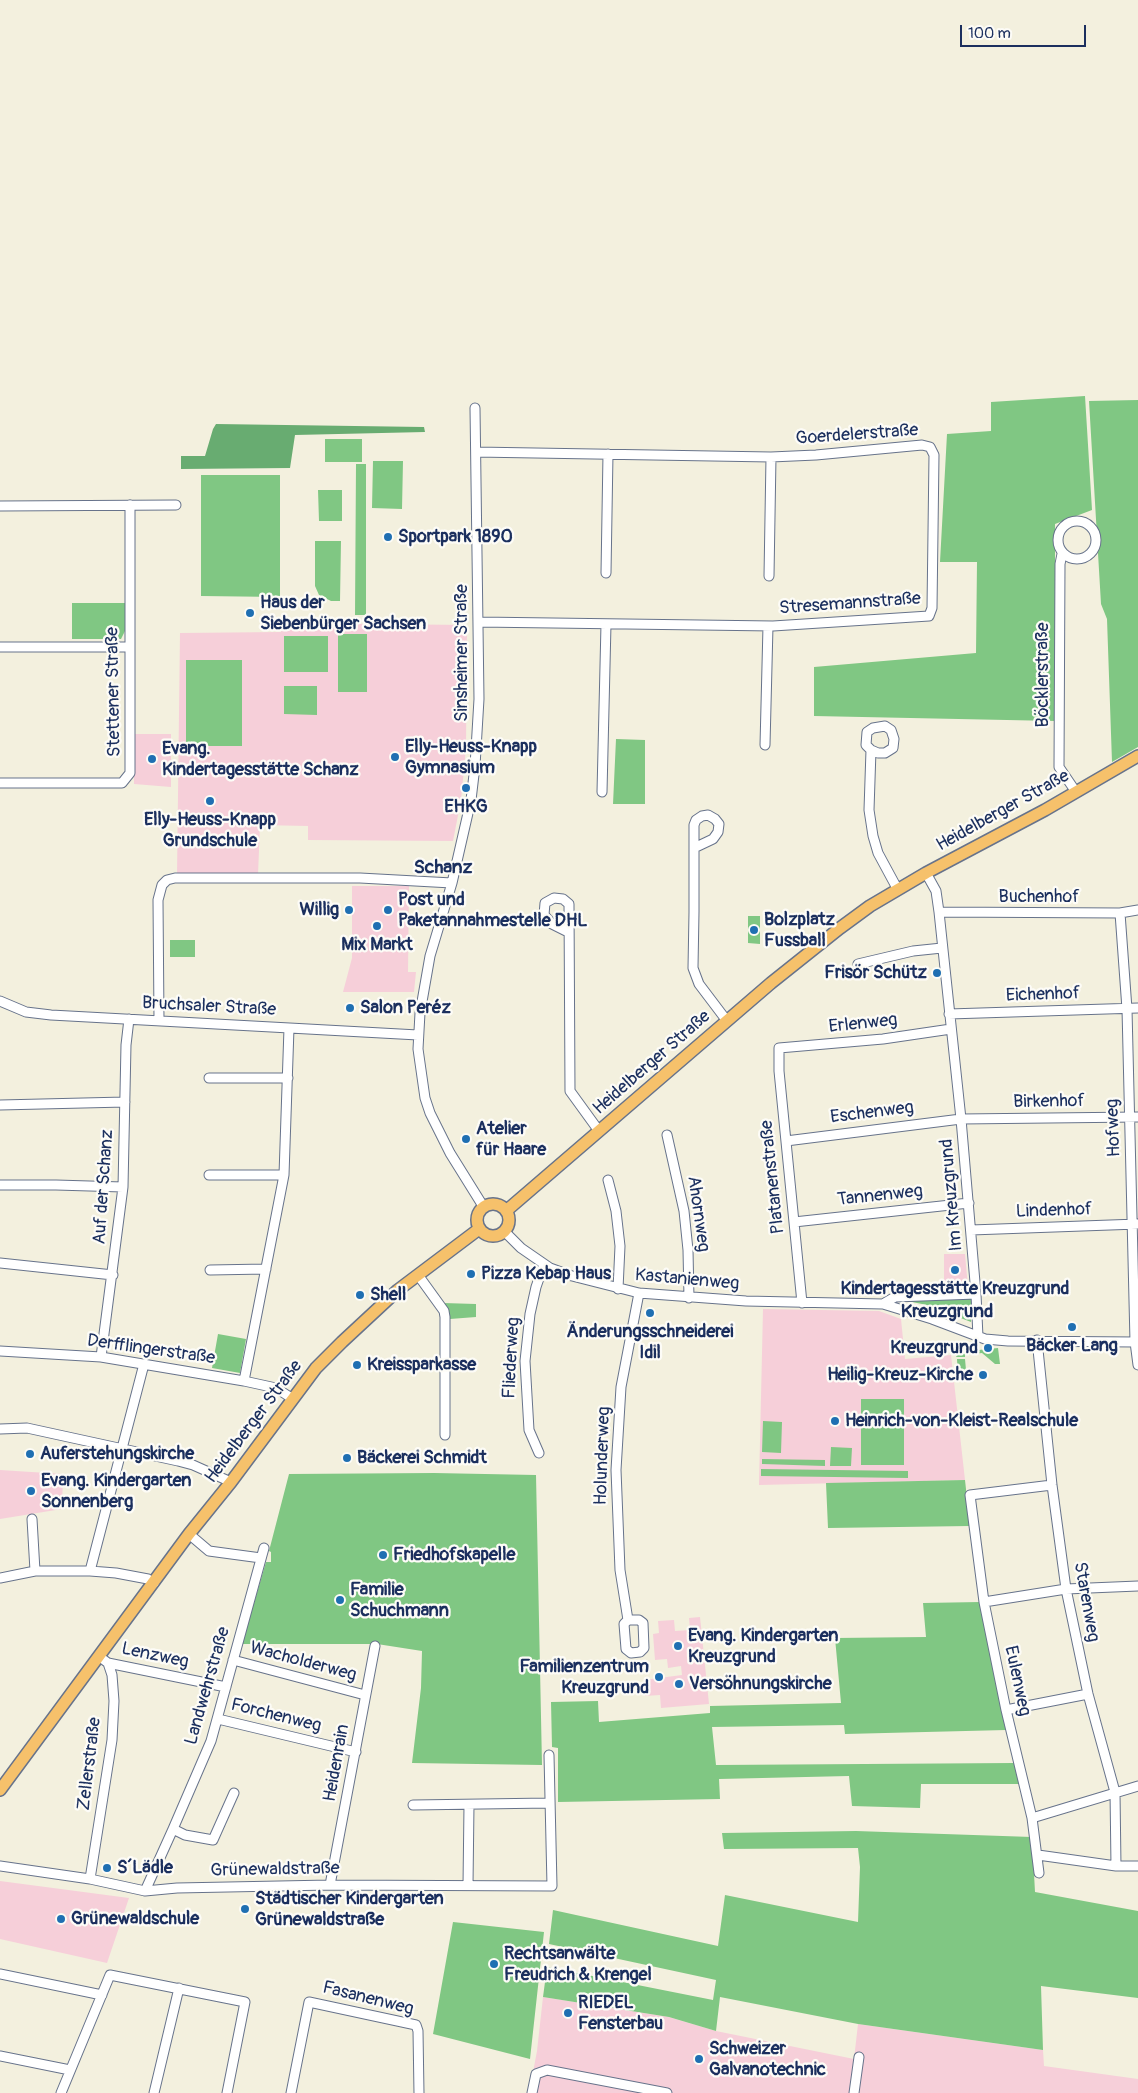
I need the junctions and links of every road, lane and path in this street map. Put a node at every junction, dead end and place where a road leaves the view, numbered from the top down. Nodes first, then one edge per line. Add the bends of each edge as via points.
1 (475, 408) dead end
2 (476, 452) junction
3 (608, 454) junction
4 (771, 457) junction
5 (934, 460) joint
6 (176, 505) dead end
7 (0, 506) edge
8 (130, 506) junction
9 (1062, 554) junction
10 (606, 573) dead end
11 (769, 576) dead end
12 (479, 622) junction
13 (606, 624) junction
14 (768, 626) junction
15 (0, 647) edge
16 (129, 647) junction
17 (766, 745) dead end
18 (871, 750) dead end
19 (1138, 758) edge
20 (0, 783) edge
21 (602, 792) dead end
22 (1076, 792) junction
23 (694, 848) dead end
24 (926, 873) junction
25 (452, 883) junction
26 (898, 890) junction
27 (1138, 910) edge
28 (939, 912) junction
29 (1120, 913) junction
30 (568, 932) dead end
31 (942, 948) junction
32 (858, 964) dead end
33 (0, 1002) edge
34 (1127, 1008) junction
35 (1138, 1008) edge
36 (949, 1014) junction
37 (129, 1019) junction
38 (159, 1020) junction
39 (727, 1021) junction
40 (290, 1028) junction
41 (951, 1029) junction
42 (418, 1035) junction
43 (779, 1048) joint
44 (209, 1078) dead end
45 (288, 1078) junction
46 (125, 1102) junction
47 (0, 1105) edge
48 (1134, 1117) edge
49 (961, 1119) junction
50 (599, 1131) junction
51 (667, 1135) dead end
52 (786, 1141) junction
53 (209, 1175) dead end
54 (284, 1175) junction
55 (608, 1180) dead end
56 (0, 1185) edge
57 (123, 1187) junction
58 (969, 1203) junction
59 (483, 1206) junction
60 (506, 1211) junction
61 (794, 1222) junction
62 (1135, 1225) edge
63 (479, 1228) junction
64 (971, 1230) junction
65 (504, 1231) junction
66 (0, 1263) edge
67 (544, 1264) junction
68 (266, 1269) junction
69 (210, 1270) dead end
70 (113, 1275) junction
71 (418, 1275) junction
72 (618, 1289) junction
73 (640, 1293) junction
74 (976, 1294) junction
75 (689, 1298) junction
76 (802, 1303) junction
77 (883, 1304) junction
78 (978, 1336) junction
79 (1037, 1340) junction
80 (1135, 1342) junction
81 (0, 1351) edge
82 (101, 1357) junction
83 (144, 1364) junction
84 (1138, 1365) edge
85 (244, 1381) junction
86 (293, 1399) junction
87 (0, 1429) edge
88 (446, 1435) dead end
89 (122, 1449) junction
90 (539, 1453) dead end
91 (231, 1482) junction
92 (1052, 1485) junction
93 (32, 1519) dead end
94 (190, 1534) junction
95 (264, 1548) dead end
96 (261, 1558) junction
97 (90, 1571) junction
98 (35, 1572) junction
99 (0, 1578) edge
100 (154, 1584) junction
101 (1138, 1586) edge
102 (1066, 1589) junction
103 (984, 1602) junction
104 (628, 1620) dead end
105 (375, 1646) dead end
106 (104, 1660) junction
107 (232, 1660) junction
108 (226, 1687) junction
109 (1088, 1694) junction
110 (365, 1695) junction
111 (1006, 1710) junction
112 (218, 1719) junction
113 (356, 1752) junction
114 (549, 1755) dead end
115 (1138, 1786) edge
116 (0, 1790) edge
117 (1115, 1792) junction
118 (234, 1793) dead end
119 (549, 1803) junction
120 (413, 1805) dead end
121 (469, 1805) junction
122 (1032, 1818) junction
123 (174, 1829) junction
124 (1038, 1855) junction
125 (0, 1866) edge
126 (1116, 1866) junction
127 (1138, 1866) edge
128 (1039, 1873) dead end
129 (90, 1879) junction
130 (330, 1885) junction
131 (468, 1885) junction
132 (145, 1891) junction
133 (0, 1974) edge
134 (179, 1988) junction
135 (102, 1995) junction
136 (0, 2056) edge
137 (859, 2058) dead end
138 (70, 2070) junction
139 (61, 2093) edge
140 (154, 2093) edge
141 (226, 2093) edge
142 (291, 2093) edge
143 (419, 2093) edge
144 (532, 2093) edge
145 (667, 2093) edge
146 (854, 2093) edge

1 - 2 street, Sinsheimer Straße
2 - 3 street, Goerdelerstraße
2 - 12 street, Sinsheimer Straße
3 - 4 street, Goerdelerstraße
3 - 10 street
4 - 5 street, Goerdelerstraße via 922,445 930,447
4 - 11 street
5 - 14 street, Stresemannstraße via 932,608 929,616
6 - 8 street
7 - 8 street
8 - 16 street, Stettener Straße
9 - 9 street, Böcklerstraße via 1058,538 1065,524 1084,521 1093,528 1093,551 1088,557 1082,560
9 - 22 street, Böcklerstraße via 1060,766
12 - 13 street, Stresemannstraße
12 - 25 street, Sinsheimer Straße via 475,766 471,800
13 - 14 street, Stresemannstraße
13 - 21 street
14 - 17 street, Stresemannstraße
15 - 16 street
16 - 20 street, Stettener Straße via 131,766 126,779 115,784
18 - 26 street via 869,810 873,836 878,853
19 - 22 main road, Heidelberger Straße
22 - 24 main road, Heidelberger Straße
23 - 39 street, Heidelberger Straße via 693,968 699,984
24 - 26 main road, Heidelberger Straße
24 - 28 street, Im Kreuzgrund via 936,891
25 - 38 street via 381,879 167,880 162,885 158,900
25 - 42 street, Sinsheimer Straße via 433,942
26 - 39 main road, Heidelberger Straße via 818,944
27 - 29 street, Buchenhof
28 - 29 street, Buchenhof
28 - 31 street, Im Kreuzgrund
29 - 34 street, Hofweg
30 - 50 street, Heidelberger Straße via 570,1091
31 - 32 street
31 - 36 street, Im Kreuzgrund
33 - 37 street, Bruchsaler Straße via 36,1014
34 - 35 street, Eichenhof
34 - 36 street, Eichenhof
34 - 48 street, Hofweg
36 - 41 street, Im Kreuzgrund
37 - 38 street, Bruchsaler Straße
37 - 46 street, Auf der Schanz
38 - 40 street, Bruchsaler Straße
39 - 50 main road, Heidelberger Straße
40 - 42 street, Bruchsaler Straße
40 - 45 street
41 - 43 street, Erlenweg via 883,1040
41 - 49 street, Im Kreuzgrund
42 - 59 street, Sinsheimer Straße via 421,1079 430,1112 450,1153
43 - 52 street, Platanenstraße
44 - 45 street
45 - 54 street
46 - 47 street
46 - 57 street, Auf der Schanz
48 - 49 street, Birkenhof
48 - 62 street, Hofweg
49 - 52 street, Eschenweg
49 - 58 street, Im Kreuzgrund
50 - 60 main road, Heidelberger Straße
51 - 75 street, Ahornweg via 684,1210
52 - 61 street, Platanenstraße
53 - 54 street
54 - 68 street
55 - 72 street via 620,1246
56 - 57 street
57 - 70 street, Auf der Schanz
58 - 61 street, Tannenweg
58 - 64 street, Im Kreuzgrund
59 - 60 main road via 491,1203
59 - 63 main road via 476,1221
60 - 65 main road via 509,1218
61 - 76 street, Platanenstraße
62 - 64 street, Lindenhof
62 - 80 street, Hofweg
63 - 65 main road via 491,1236
63 - 71 main road, Heidelberger Straße
64 - 74 street, Im Kreuzgrund
65 - 67 street, Kastanienweg
66 - 70 street
67 - 72 street, Kastanienweg
67 - 90 street, Fliederweg via 530,1314 525,1361 529,1430
68 - 69 street
68 - 85 street
70 - 82 street, Auf der Schanz
71 - 86 main road, Heidelberger Straße via 342,1342 316,1368
71 - 88 street via 444,1311
72 - 73 street, Kastanienweg
73 - 75 street, Kastanienweg
73 - 104 street, Holunderweg via 621,1387 616,1470 620,1570
74 - 77 street, Kastanienweg via 895,1297
74 - 78 street, Im Kreuzgrund
75 - 76 street, Kastanienweg
76 - 77 street, Kastanienweg
77 - 78 street, Kastanienweg
78 - 79 street via 1008,1341
79 - 80 street
79 - 92 street, Starenweg
80 - 84 street
81 - 82 street, Derfflingerstraße
82 - 83 street, Derfflingerstraße
83 - 85 street, Derfflingerstraße
83 - 89 street
85 - 86 street, Derfflingerstraße via 276,1388
86 - 91 main road, Heidelberger Straße
87 - 89 street via 27,1428
89 - 91 street via 193,1465
89 - 97 street
91 - 94 main road, Heidelberger Straße
92 - 102 street, Starenweg
92 - 103 street, Eulenweg via 970,1495
93 - 98 street
94 - 96 street via 209,1551
94 - 100 main road, Heidelberger Straße
95 - 96 street, Landwehrstraße
96 - 107 street, Landwehrstraße
97 - 98 street
97 - 100 street via 124,1575
98 - 99 street
100 - 106 main road, Heidelberger Straße
101 - 102 street
102 - 103 street
102 - 109 street, Starenweg
103 - 111 street, Eulenweg
105 - 110 street, Heidenrain
106 - 108 street, Lenzweg
106 - 116 main road, Heidelberger Straße
106 - 129 street, Zellerstraße via 112,1675 112,1740
107 - 108 street, Landwehrstraße
107 - 110 street, Wacholderweg
108 - 112 street, Landwehrstraße
109 - 111 street
109 - 117 street, Starenweg
110 - 113 street, Heidenrain
111 - 122 street, Eulenweg
112 - 113 street, Forchenweg
112 - 123 street, Landwehrstraße
113 - 130 street, Heidenrain
114 - 119 street
115 - 117 street
117 - 122 street
117 - 126 street, Starenweg
118 - 123 street via 213,1840 185,1835
119 - 121 street
119 - 131 street, Grünewaldstraße via 552,1886
120 - 121 street
121 - 131 street
122 - 124 street, Eulenweg
123 - 132 street, Landwehrstraße
124 - 126 street
124 - 128 street, Eulenweg
125 - 129 street, Grünewaldstraße
126 - 127 street
129 - 132 street, Grünewaldstraße
130 - 131 street, Grünewaldstraße
130 - 132 street, Grünewaldstraße
133 - 135 street
134 - 135 street via 110,1975
134 - 140 street
134 - 141 street via 245,2002
135 - 138 street
136 - 138 street
137 - 146 street
138 - 139 street
142 - 143 street, Fasanenweg via 309,2002 416,2025
144 - 145 street via 536,2074 547,2070

